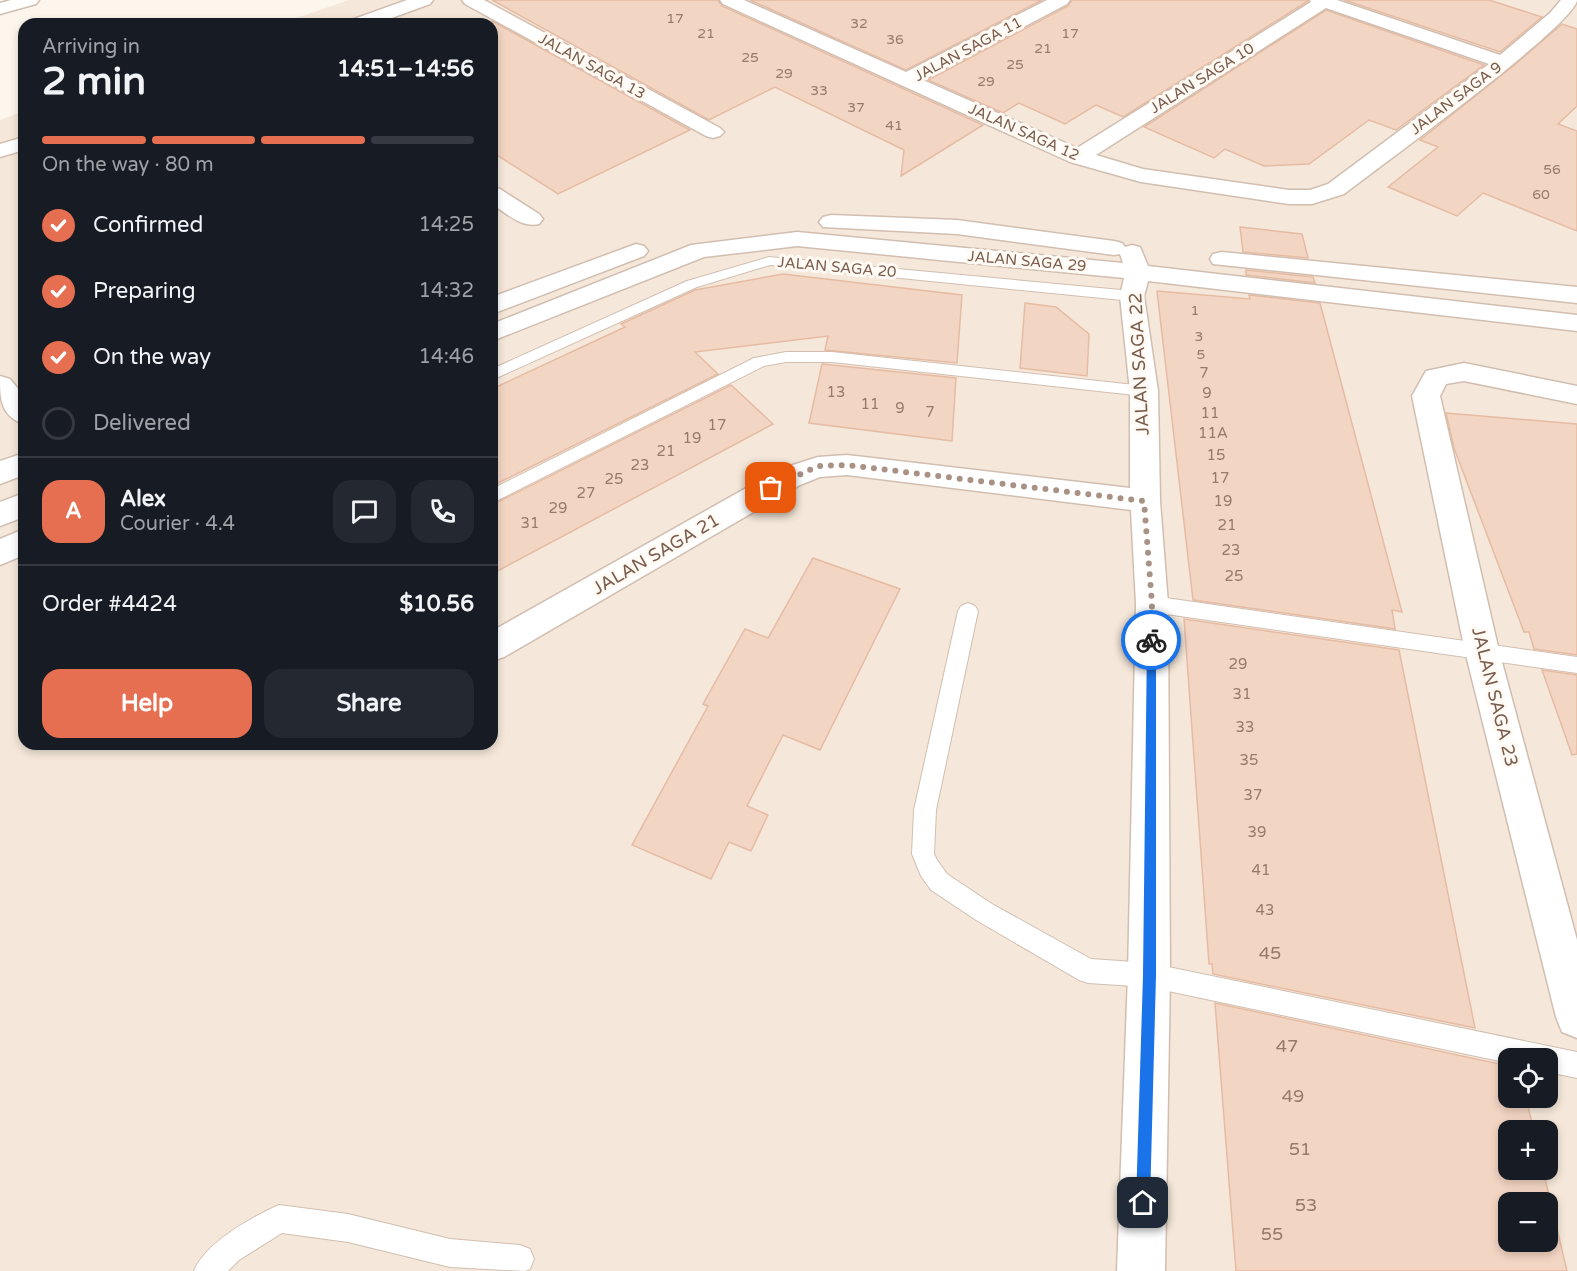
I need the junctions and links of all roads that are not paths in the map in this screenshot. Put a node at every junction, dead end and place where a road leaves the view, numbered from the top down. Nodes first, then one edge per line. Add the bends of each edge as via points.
1 (30, 0) edge
2 (424, 0) edge
3 (471, 0) edge
4 (729, 0) edge
5 (1062, 0) edge
6 (1323, 0) edge
7 (1570, 0) edge
8 (0, 9) edge
9 (374, 18) edge
10 (1567, 20) edge
11 (1503, 62) junction
12 (907, 81) junction
13 (713, 132) dead end
14 (18, 145) edge
15 (0, 152) edge
16 (1078, 157) junction
17 (1336, 189) joint
18 (498, 198) edge
19 (531, 219) dead end
20 (1134, 273) junction
21 (1577, 295) edge
22 (498, 304) edge
23 (1577, 323) edge
24 (498, 331) edge
25 (498, 372) edge
26 (0, 385) edge
27 (1144, 391) junction
28 (1577, 395) edge
29 (18, 407) edge
30 (18, 466) edge
31 (0, 473) edge
32 (498, 494) edge
33 (1144, 501) junction
34 (18, 507) edge
35 (0, 515) edge
36 (18, 544) edge
37 (0, 552) edge
38 (1152, 604) junction
39 (968, 611) dead end
40 (498, 644) edge
41 (1482, 651) junction
42 (1577, 665) edge
43 (1149, 975) junction
44 (1577, 1017) edge
45 (1577, 1065) edge
46 (520, 1259) dead end
47 (208, 1271) edge
48 (1141, 1271) edge

1 - 8 street
2 - 9 street
3 - 13 street, JALAN SAGA 13
4 - 12 street, JALAN SAGA 12
5 - 12 street, JALAN SAGA 11
6 - 11 street
6 - 16 street, JALAN SAGA 10
7 - 10 street, JALAN SAGA 9
10 - 11 street, JALAN SAGA 9
11 - 17 street, JALAN SAGA 9
12 - 16 street, JALAN SAGA 12
14 - 15 street
16 - 17 street, JALAN SAGA 12 via 1141,175 1289,197 1312,197
18 - 19 street
20 - 21 street, JALAN SAGA 29
20 - 22 street, JALAN SAGA 29 via 957,227 799,220 682,234
20 - 23 street, JALAN SAGA 29
20 - 24 street, JALAN SAGA 29 via 797,240 699,250
20 - 25 lane, JALAN SAGA 20 via 769,261 692,284
20 - 27 street, JALAN SAGA 22
26 - 29 street
27 - 32 lane via 832,357 772,359
27 - 33 street, JALAN SAGA 22
28 - 41 street, JALAN SAGA 23 via 1464,372 1436,377 1426,396
30 - 31 street
33 - 38 street, JALAN SAGA 22
33 - 40 street, JALAN SAGA 21 via 847,465 818,466 790,477
34 - 35 street
36 - 37 street
38 - 41 lane
38 - 43 street, JALAN SAGA 22
39 - 43 lane via 925,810 923,854 929,868 939,882 984,912 1088,971
41 - 42 lane
41 - 44 street, JALAN SAGA 23
43 - 45 lane
43 - 48 street, JALAN SAGA 22
46 - 47 lane via 450,1253 348,1228 279,1219 229,1250

